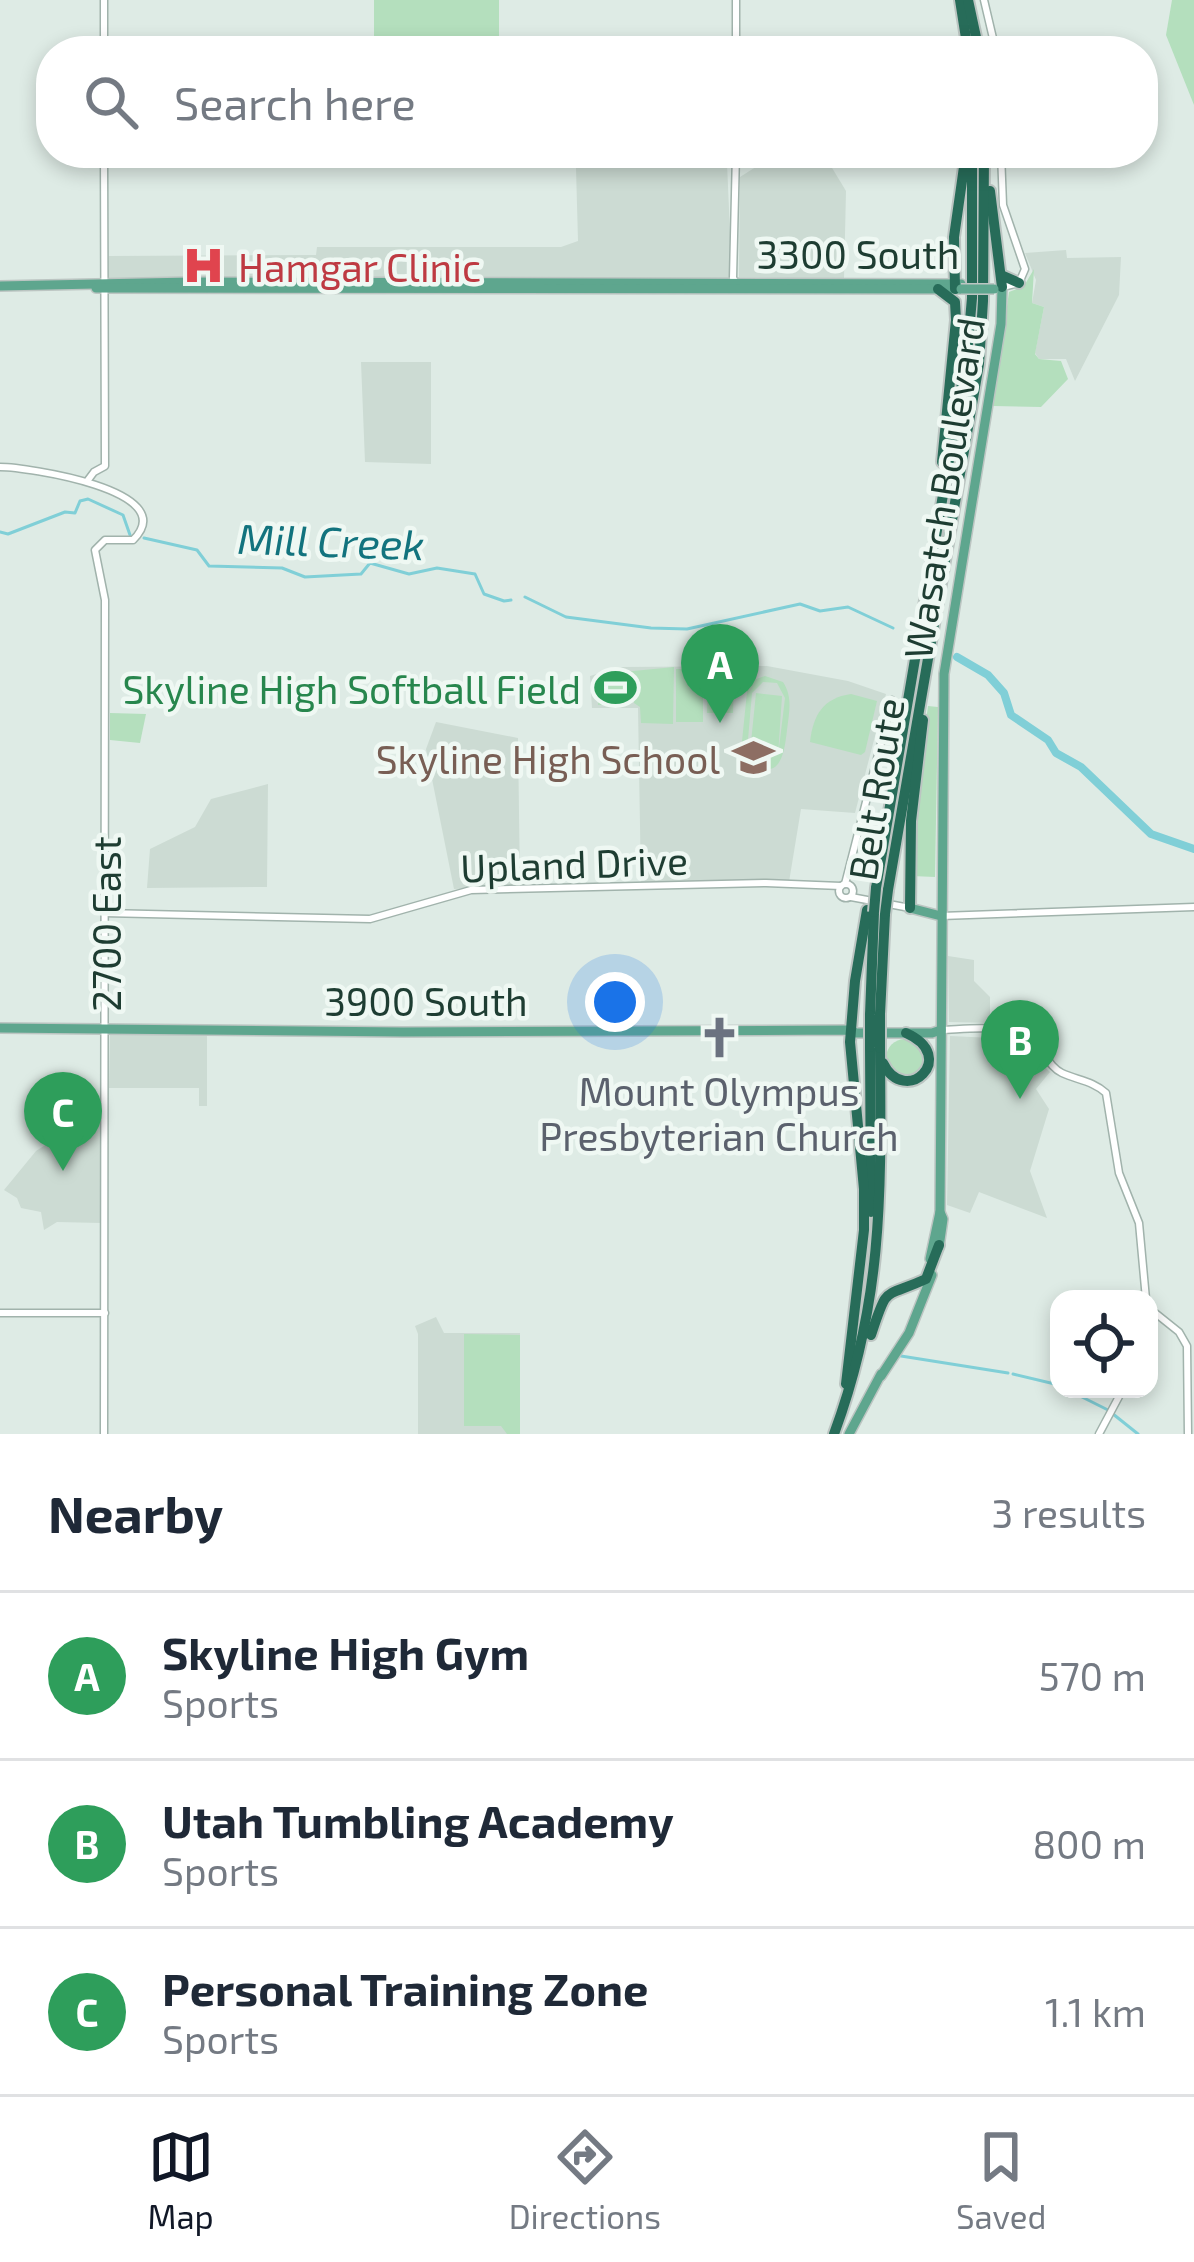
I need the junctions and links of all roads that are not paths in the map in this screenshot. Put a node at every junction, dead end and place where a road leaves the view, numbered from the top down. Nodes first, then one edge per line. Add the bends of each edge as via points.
1 (104, 0) edge
2 (736, 0) edge
3 (960, 0) edge
4 (984, 0) edge
5 (104, 36) edge
6 (736, 36) edge
7 (967, 36) edge
8 (973, 36) edge
9 (992, 36) edge
10 (104, 168) edge
11 (736, 168) edge
12 (974, 168) edge
13 (976, 168) edge
14 (977, 168) edge
15 (979, 168) edge
16 (1002, 168) edge
17 (1019, 283) joint
18 (997, 284) junction
19 (0, 286) edge
20 (105, 286) junction
21 (738, 286) junction
22 (952, 286) junction
23 (0, 466) edge
24 (88, 480) junction
25 (940, 578) junction
26 (927, 593) junction
27 (892, 700) dead end
28 (847, 889) junction
29 (876, 897) junction
30 (1194, 907) edge
31 (910, 908) junction
32 (104, 913) junction
33 (941, 916) junction
34 (0, 1028) edge
35 (105, 1028) junction
36 (851, 1030) junction
37 (941, 1030) junction
38 (906, 1034) junction
39 (875, 1048) junction
40 (940, 1212) junction
41 (939, 1245) junction
42 (924, 1281) junction
43 (905, 1286) junction
44 (1145, 1290) edge
45 (919, 1298) junction
46 (0, 1313) edge
47 (104, 1313) junction
48 (1158, 1319) edge
49 (881, 1376) junction
50 (846, 1384) junction
51 (1118, 1398) edge
52 (104, 1434) edge
53 (832, 1434) edge
54 (849, 1434) edge
55 (1100, 1434) edge
56 (1188, 1434) edge

1 - 5 street
2 - 6 street
3 - 7 highway
3 - 8 highway
4 - 9 street
10 - 20 street
11 - 21 street
12 - 22 highway
13 - 26 highway, Belt Route via 971,319
14 - 25 highway, Belt Route via 980,351
15 - 18 highway
16 - 17 street, Wasatch Boulevard via 1003,205 1024,269
17 - 18 highway
18 - 22 main road, 3300 South, bridge
18 - 33 main road, Wasatch Boulevard via 1001,323 945,658
19 - 20 main road, 3300 South
20 - 21 main road, 3300 South
20 - 24 street via 105,466
21 - 22 main road, 3300 South
22 - 26 highway via 956,352
23 - 24 street
24 - 32 street, 2700 East via 130,503 140,530 95,550 105,595
25 - 29 highway, Belt Route
25 - 31 highway via 911,821
26 - 29 highway, Belt Route
27 - 28 street
28 - 29 street, Upland Drive
28 - 32 street, Upland Drive via 471,890 370,919
29 - 31 street, Upland Drive
29 - 36 highway
29 - 39 highway, Belt Route, bridge
30 - 33 street
31 - 33 main road, Upland Drive
32 - 35 street, 2700 East
33 - 37 main road, Wasatch Boulevard
34 - 35 main road, 3900 South
35 - 36 main road, 3900 South
35 - 47 street, 2700 East
36 - 37 main road, 3900 South
36 - 38 main road, 3900 South
36 - 50 highway via 864,1210
37 - 38 main road, 3900 South
37 - 40 main road, Wasatch Boulevard
37 - 44 street via 1020,1034 1057,1070 1106,1093 1119,1173 1139,1223
38 - 39 highway via 929,1056 916,1079 889,1074
39 - 50 highway, Belt Route via 871,1233
39 - 53 highway, Belt Route via 875,1279 853,1383
40 - 41 main road, Wasatch Boulevard
40 - 42 main road, Wasatch Boulevard
41 - 42 highway
41 - 49 main road, Wasatch Boulevard via 921,1307
42 - 43 highway
42 - 45 main road, Wasatch Boulevard
43 - 45 highway
43 - 53 highway via 881,1304
45 - 49 main road, Wasatch Boulevard
46 - 47 street
47 - 52 street, 2700 East
48 - 56 street via 1187,1346
49 - 54 main road, Wasatch Boulevard
50 - 53 highway, Belt Route
51 - 55 street

